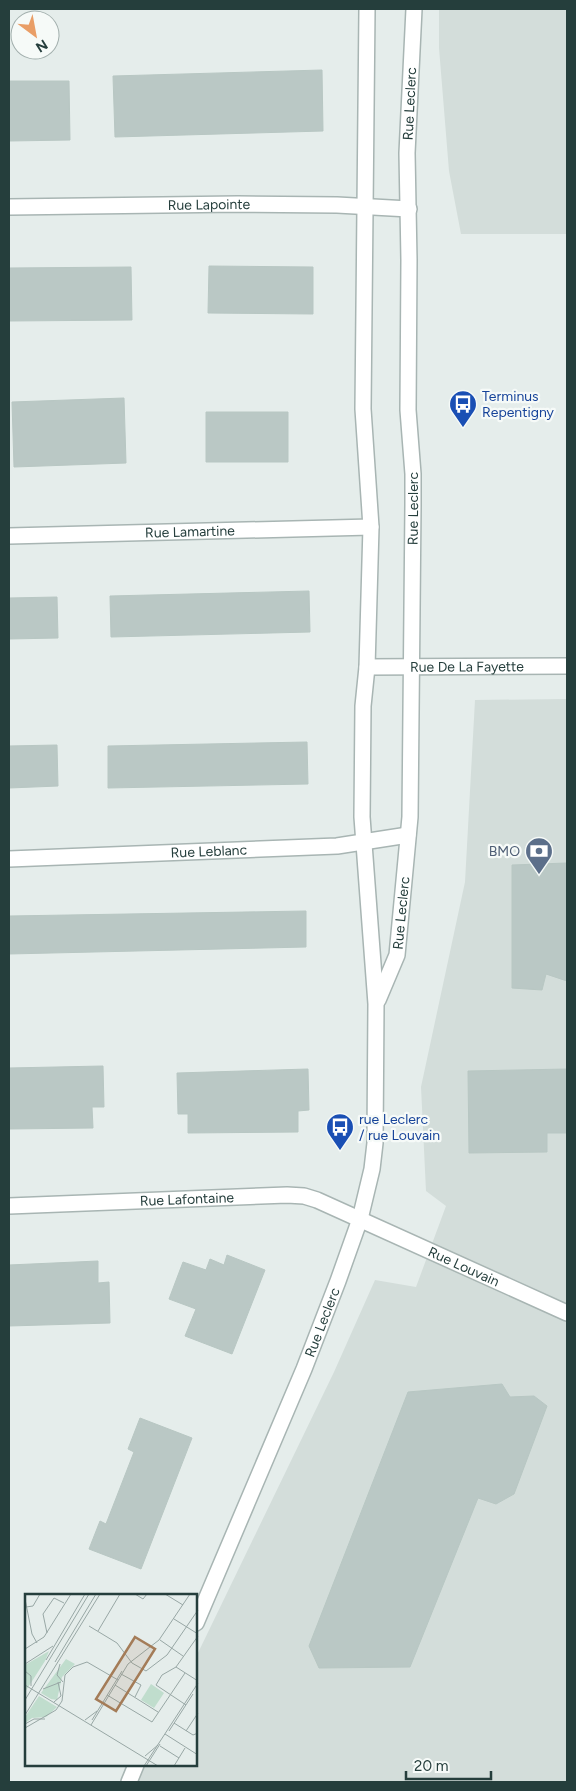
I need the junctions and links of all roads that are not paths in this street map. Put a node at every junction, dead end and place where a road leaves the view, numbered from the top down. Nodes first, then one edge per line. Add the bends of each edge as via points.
1 (367, 9) edge
2 (414, 9) edge
3 (9, 207) edge
4 (364, 207) junction
5 (409, 210) junction
6 (371, 526) junction
7 (9, 536) edge
8 (412, 666) junction
9 (567, 666) edge
10 (367, 667) junction
11 (408, 835) junction
12 (364, 842) junction
13 (9, 859) edge
14 (376, 1004) junction
15 (9, 1206) edge
16 (360, 1219) junction
17 (567, 1313) edge
18 (198, 1618) edge
19 (136, 1766) edge
20 (129, 1782) edge

1 - 4 street, Rue Leclerc
2 - 5 street, Rue Leclerc via 407,153
3 - 4 street, Rue Lapointe via 238,204
4 - 5 street, Rue Lapointe
4 - 6 street, Rue Leclerc via 362,409
5 - 8 street, Rue Leclerc
6 - 7 street, Rue Lamartine
6 - 10 street, Rue Leclerc
8 - 9 street, Rue De La Fayette
8 - 10 street, Rue De La Fayette
8 - 11 street, Rue Leclerc
10 - 12 street, Rue Leclerc via 363,706
11 - 12 street, Rue Leblanc
11 - 14 street, Rue Leclerc via 396,955
12 - 13 street, Rue Leblanc via 337,846
12 - 14 street, Rue Leclerc
14 - 16 street, Rue Leclerc via 374,1143 372,1169
15 - 16 street, Rue Lafontaine via 287,1195 317,1200
16 - 17 street, Rue Louvain
16 - 18 street, Rue Leclerc via 304,1369
19 - 20 street

